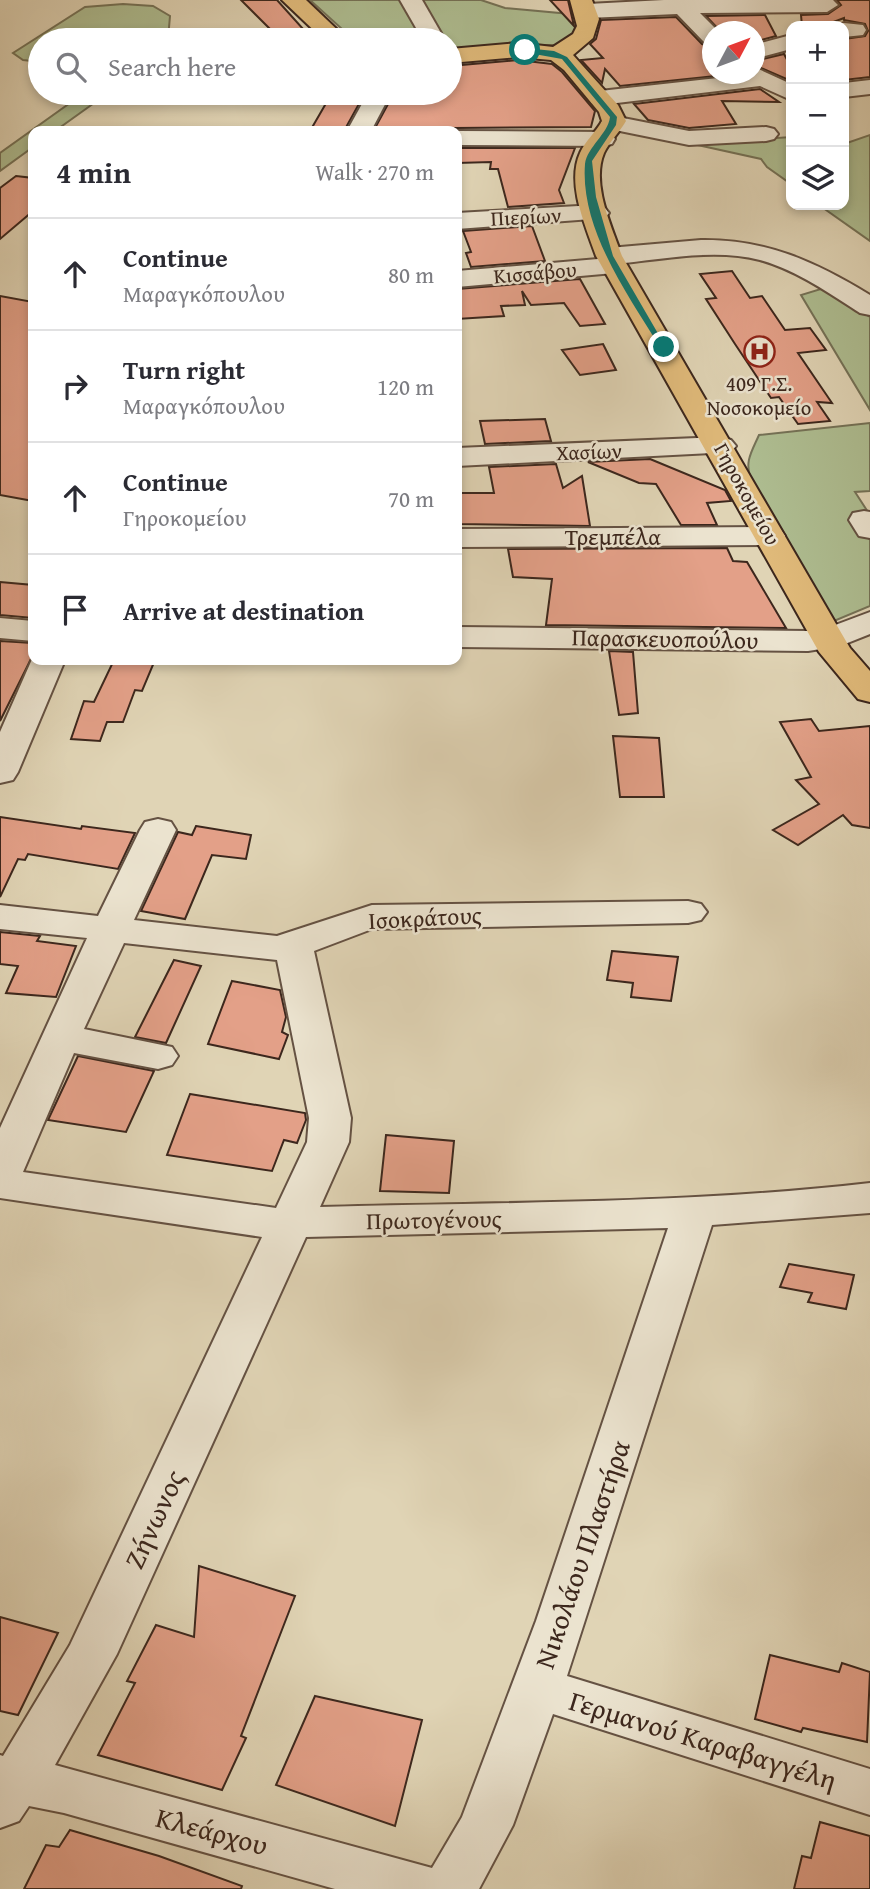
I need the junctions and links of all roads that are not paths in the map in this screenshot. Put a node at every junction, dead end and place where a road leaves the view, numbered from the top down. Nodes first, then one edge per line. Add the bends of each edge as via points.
1 (293, 0) edge
2 (411, 0) edge
3 (677, 4) edge
4 (827, 5) dead end
5 (584, 6) edge
6 (324, 28) edge
7 (427, 28) edge
8 (702, 28) edge
9 (786, 43) edge
10 (765, 49) edge
11 (557, 54) junction
12 (462, 55) edge
13 (765, 80) edge
14 (702, 84) edge
15 (870, 87) edge
16 (849, 89) edge
17 (786, 90) edge
18 (600, 98) junction
19 (373, 105) edge
20 (362, 126) edge
21 (608, 131) junction
22 (766, 134) dead end
23 (462, 138) edge
24 (596, 213) junction
25 (462, 221) edge
26 (612, 260) junction
27 (462, 278) edge
28 (870, 307) edge
29 (720, 446) junction
30 (462, 457) edge
31 (769, 536) junction
32 (462, 538) edge
33 (870, 622) edge
34 (0, 628) edge
35 (28, 631) edge
36 (462, 637) edge
37 (828, 639) junction
38 (45, 665) edge
39 (870, 692) edge
40 (14, 709) edge
41 (0, 772) edge
42 (158, 830) dead end
43 (688, 912) dead end
44 (0, 917) edge
45 (110, 931) junction
46 (293, 945) junction
47 (61, 1038) junction
48 (158, 1056) dead end
49 (0, 1176) edge
50 (0, 1183) edge
51 (870, 1198) edge
52 (695, 1212) junction
53 (291, 1223) junction
54 (537, 1688) junction
55 (6, 1787) edge
56 (870, 1792) edge
57 (422, 1889) edge
58 (450, 1889) edge

1 - 6 main road
2 - 7 street
3 - 4 street
3 - 5 street
3 - 8 street
5 - 11 main road via 590,22 585,32
9 - 10 street
11 - 12 main road via 512,50
11 - 18 main road
13 - 17 street
14 - 18 street
15 - 16 street
18 - 21 main road via 610,110
19 - 20 street
21 - 22 street via 689,138
21 - 23 street
21 - 24 main road, Γηροκομείου via 589,161
24 - 25 street, Πιερίων
24 - 26 main road, Γηροκομείου
26 - 27 street, Κισσάβου
26 - 28 street, Κισσάβου via 725,249 756,251
26 - 29 main road, Γηροκομείου
29 - 30 street, Χασίων
29 - 31 main road, Γηροκομείου
31 - 32 street, Τρεμπέλα
31 - 37 main road, Γηροκομείου
33 - 37 street, Παρασκευοπούλου
34 - 35 street
36 - 37 street, Παρασκευοπούλου
37 - 39 main road, Γηροκομείου
38 - 40 street
40 - 41 street
42 - 45 street
43 - 46 street, Ισοκράτους via 372,917
44 - 45 street, Ισοκράτους
45 - 46 street, Ισοκράτους via 269,947
45 - 47 street
46 - 53 street, Ζήνωνος via 331,1128
47 - 48 street
47 - 49 street
50 - 53 street, Πρωτογένους via 249,1222
51 - 52 street, Πρωτογένους
52 - 53 street, Πρωτογένους
52 - 54 street, Νικολάου Πλαστήρα
53 - 55 street, Ζήνωνος via 91,1654 55,1720
54 - 56 street, Γερμανού Καραβαγγέλη
54 - 58 street, Νικολάου Πλαστήρα via 486,1825
55 - 57 street, Κλεάρχου

